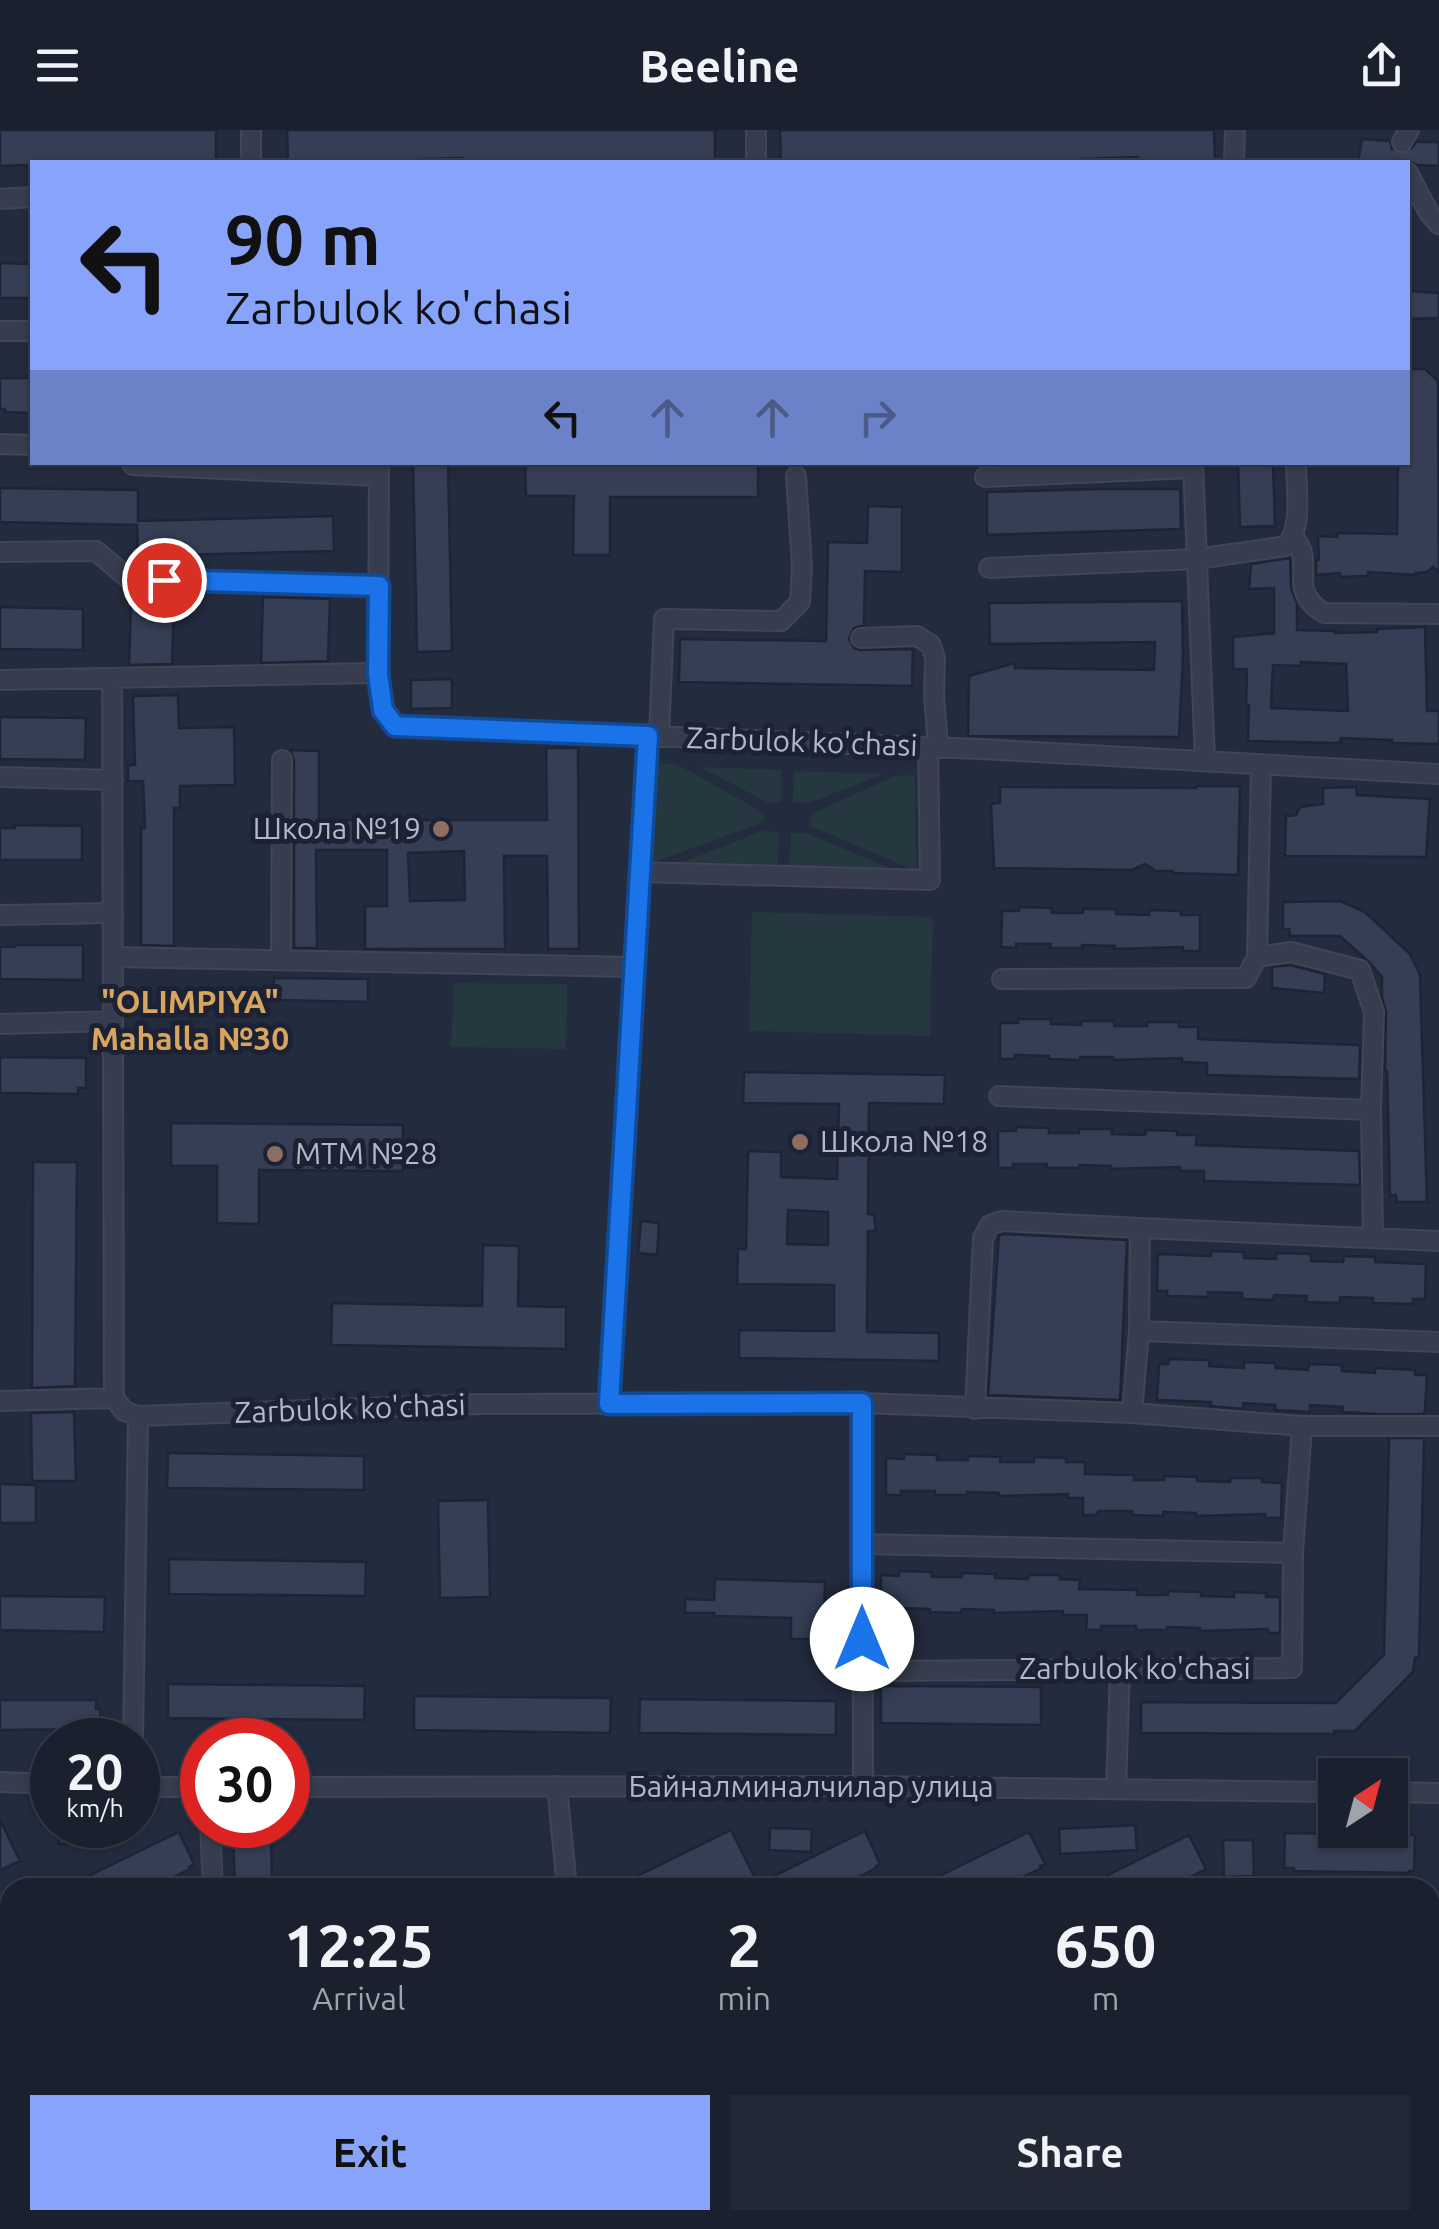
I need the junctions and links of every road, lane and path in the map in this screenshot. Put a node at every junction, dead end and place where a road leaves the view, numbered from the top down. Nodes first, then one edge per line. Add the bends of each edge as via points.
1 (251, 130) edge
2 (756, 130) edge
3 (1236, 130) edge
4 (252, 160) edge
5 (756, 160) edge
6 (1234, 160) edge
7 (1410, 177) edge
8 (30, 197) edge
9 (0, 199) edge
10 (1439, 224) edge
11 (0, 331) edge
12 (30, 331) edge
13 (0, 444) edge
14 (30, 444) edge
15 (132, 465) edge
16 (1193, 465) edge
17 (1296, 465) edge
18 (1041, 468) edge
19 (379, 469) edge
20 (796, 476) dead end
21 (985, 476) dead end
22 (1294, 538) junction
23 (0, 552) edge
24 (1197, 559) junction
25 (990, 568) dead end
26 (379, 586) junction
27 (1439, 614) edge
28 (861, 638) dead end
29 (378, 674) junction
30 (112, 678) junction
31 (0, 680) edge
32 (654, 736) junction
33 (933, 747) junction
34 (282, 760) dead end
35 (1205, 761) junction
36 (1261, 764) junction
37 (1439, 774) edge
38 (0, 778) edge
39 (113, 780) junction
40 (640, 872) junction
41 (112, 913) junction
42 (0, 914) edge
43 (113, 957) junction
44 (1258, 957) junction
45 (281, 960) junction
46 (635, 967) junction
47 (1002, 979) dead end
48 (113, 1021) junction
49 (0, 1024) edge
50 (999, 1096) dead end
51 (1371, 1110) junction
52 (1140, 1228) junction
53 (1373, 1238) junction
54 (1439, 1242) edge
55 (1139, 1331) junction
56 (1439, 1342) edge
57 (114, 1398) junction
58 (0, 1401) edge
59 (862, 1403) junction
60 (609, 1404) junction
61 (975, 1409) junction
62 (1132, 1413) junction
63 (138, 1416) junction
64 (1302, 1426) junction
65 (1439, 1426) edge
66 (862, 1544) junction
67 (1294, 1553) junction
68 (1120, 1669) junction
69 (862, 1671) junction
70 (133, 1718) edge
71 (0, 1782) edge
72 (30, 1783) edge
73 (557, 1786) junction
74 (863, 1786) junction
75 (310, 1787) edge
76 (1116, 1789) junction
77 (1318, 1792) edge
78 (1408, 1792) edge
79 (1439, 1793) edge
80 (211, 1848) edge
81 (213, 1878) edge
82 (566, 1878) edge

1 - 4 street
2 - 5 street
3 - 6 street
7 - 10 street
8 - 9 street
11 - 12 street
13 - 14 street
15 - 19 street, Zarbulok ko'chasi
16 - 18 street
16 - 24 street
17 - 22 street
18 - 21 street
19 - 26 street, Zarbulok ko'chasi
20 - 32 street via 800,602 781,621 664,619
22 - 24 street via 1286,546
22 - 27 street via 1302,548 1303,594 1324,614
23 - 26 street via 96,552 128,578
24 - 25 street
24 - 35 street
26 - 29 street, Zarbulok ko'chasi
28 - 33 street via 917,636 932,645
29 - 30 street
29 - 32 street, Zarbulok ko'chasi via 383,710 395,726
30 - 31 street
30 - 39 street
32 - 33 street, Zarbulok ko'chasi
32 - 40 street
33 - 35 street, Zarbulok ko'chasi
33 - 40 street via 930,880
34 - 45 street
35 - 36 street, Zarbulok ko'chasi
36 - 37 street, Zarbulok ko'chasi
36 - 44 street
38 - 39 street
39 - 41 street
40 - 46 street
41 - 42 street
41 - 43 street
43 - 45 street
43 - 48 street
44 - 47 street via 1246,978
44 - 51 street via 1292,952 1360,970 1374,1012
45 - 46 street
46 - 60 street
48 - 49 street
48 - 57 street
50 - 51 street
51 - 53 street
52 - 53 street
52 - 55 street
52 - 61 street via 990,1225 983,1238
53 - 54 street
55 - 56 street
55 - 62 street
57 - 58 street
57 - 63 street
59 - 60 street, Zarbulok ko'chasi
59 - 61 street, Zarbulok ko'chasi
59 - 66 street
60 - 63 street, Zarbulok ko'chasi
61 - 62 street, Zarbulok ko'chasi
62 - 64 street, Zarbulok ko'chasi
63 - 70 street
64 - 65 street
64 - 67 street, Zarbulok ko'chasi
66 - 67 street
66 - 69 street
67 - 68 street, Zarbulok ko'chasi via 1292,1668
68 - 69 street, Zarbulok ko'chasi
68 - 76 street
69 - 74 street
71 - 72 street
73 - 74 street, Байналминалчилар улица
73 - 75 street, Байналминалчилар улица
73 - 82 street
74 - 76 street, Байналминалчилар улица
76 - 77 street, Байналминалчилар улица
78 - 79 street
80 - 81 street

